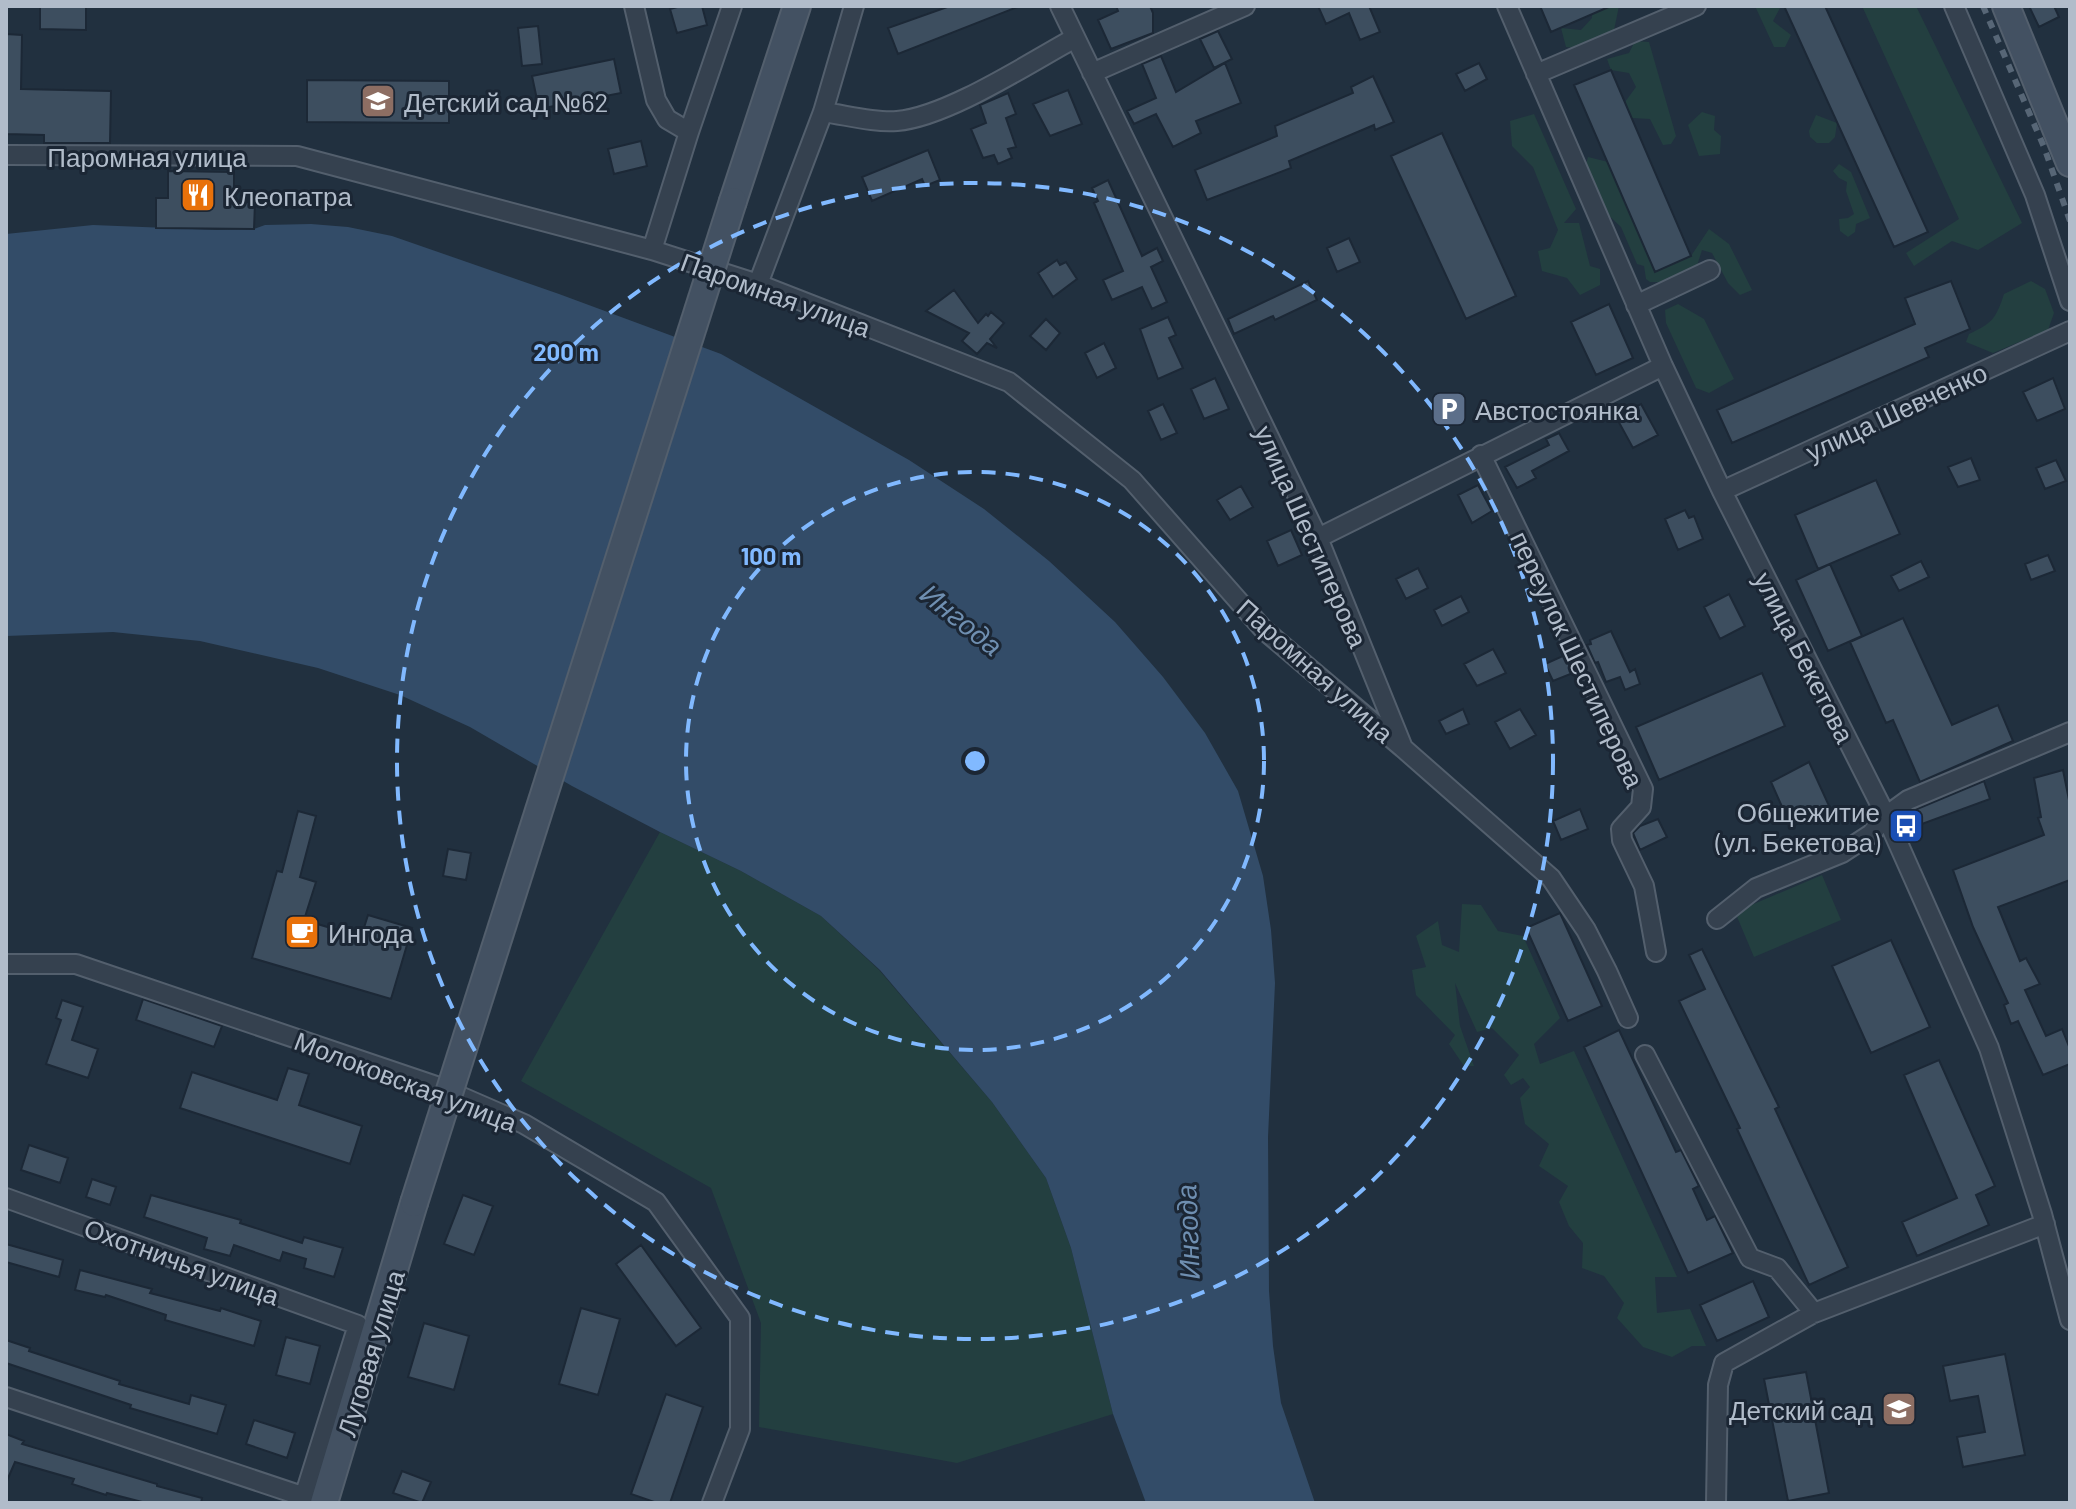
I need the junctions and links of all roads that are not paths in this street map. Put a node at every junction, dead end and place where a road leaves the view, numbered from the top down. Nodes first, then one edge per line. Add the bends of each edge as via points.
1 (634, 6) edge
2 (732, 6) edge
3 (797, 6) edge
4 (854, 6) edge
5 (1060, 6) edge
6 (1245, 6) edge
7 (1507, 6) edge
8 (1696, 6) edge
9 (1954, 6) edge
10 (2006, 6) edge
11 (1075, 38) junction
12 (1092, 73) junction
13 (1536, 74) junction
14 (823, 112) junction
15 (689, 132) junction
16 (2068, 151) edge
17 (6, 155) edge
18 (652, 250) junction
19 (1710, 270) dead end
20 (758, 284) junction
21 (2070, 301) edge
22 (1636, 305) junction
23 (2070, 331) edge
24 (1663, 366) junction
25 (1481, 455) junction
26 (1722, 491) junction
27 (1318, 538) junction
28 (2070, 732) edge
29 (1403, 748) junction
30 (1886, 816) junction
31 (1717, 919) dead end
32 (1656, 952) dead end
33 (6, 964) edge
34 (1628, 1018) dead end
35 (1645, 1055) dead end
36 (6, 1198) edge
37 (2045, 1224) junction
38 (1814, 1313) junction
39 (2070, 1320) edge
40 (6, 1397) edge
41 (317, 1501) edge
42 (712, 1503) edge
43 (1716, 1503) edge

1 - 15 street via 656,100 667,119
2 - 15 street
3 - 41 street, Луговая улица, bridge
4 - 14 street
5 - 11 street, улица Шестиперова
6 - 12 street
7 - 13 street, улица Бекетова
8 - 13 street
9 - 21 street via 2035,195
10 - 16 street
11 - 12 street, улица Шестиперова
11 - 14 street via 925,117 894,122
12 - 27 street, улица Шестиперова
13 - 22 street, улица Бекетова
14 - 20 street
15 - 18 street
17 - 18 street, Паромная улица via 297,156
18 - 20 street, Паромная улица
19 - 22 street
20 - 29 street, Паромная улица via 1009,382 1132,480 1264,630
22 - 24 street, улица Бекетова
23 - 26 street, улица Шевченко
24 - 25 street
24 - 26 street, улица Бекетова
25 - 27 street
25 - 32 street, переулок Шестиперова via 1643,789 1641,807 1621,829 1644,886
26 - 30 street, улица Бекетова
27 - 29 street, улица Шестиперова
28 - 30 street via 1908,800
29 - 34 street, улица Шестиперова via 1551,878 1586,930
30 - 31 street via 1871,834 1842,853 1756,888
30 - 37 street, улица Бекетова via 1989,1048
33 - 42 street, Молоковская улица via 76,964 439,1087 524,1124 656,1202 740,1318 740,1429
35 - 38 street via 1750,1258 1777,1268
36 - 41 street, Охотничья улица via 358,1325
37 - 38 street
37 - 39 street, улица Бекетова
38 - 43 street via 1724,1363 1718,1385
40 - 41 street

